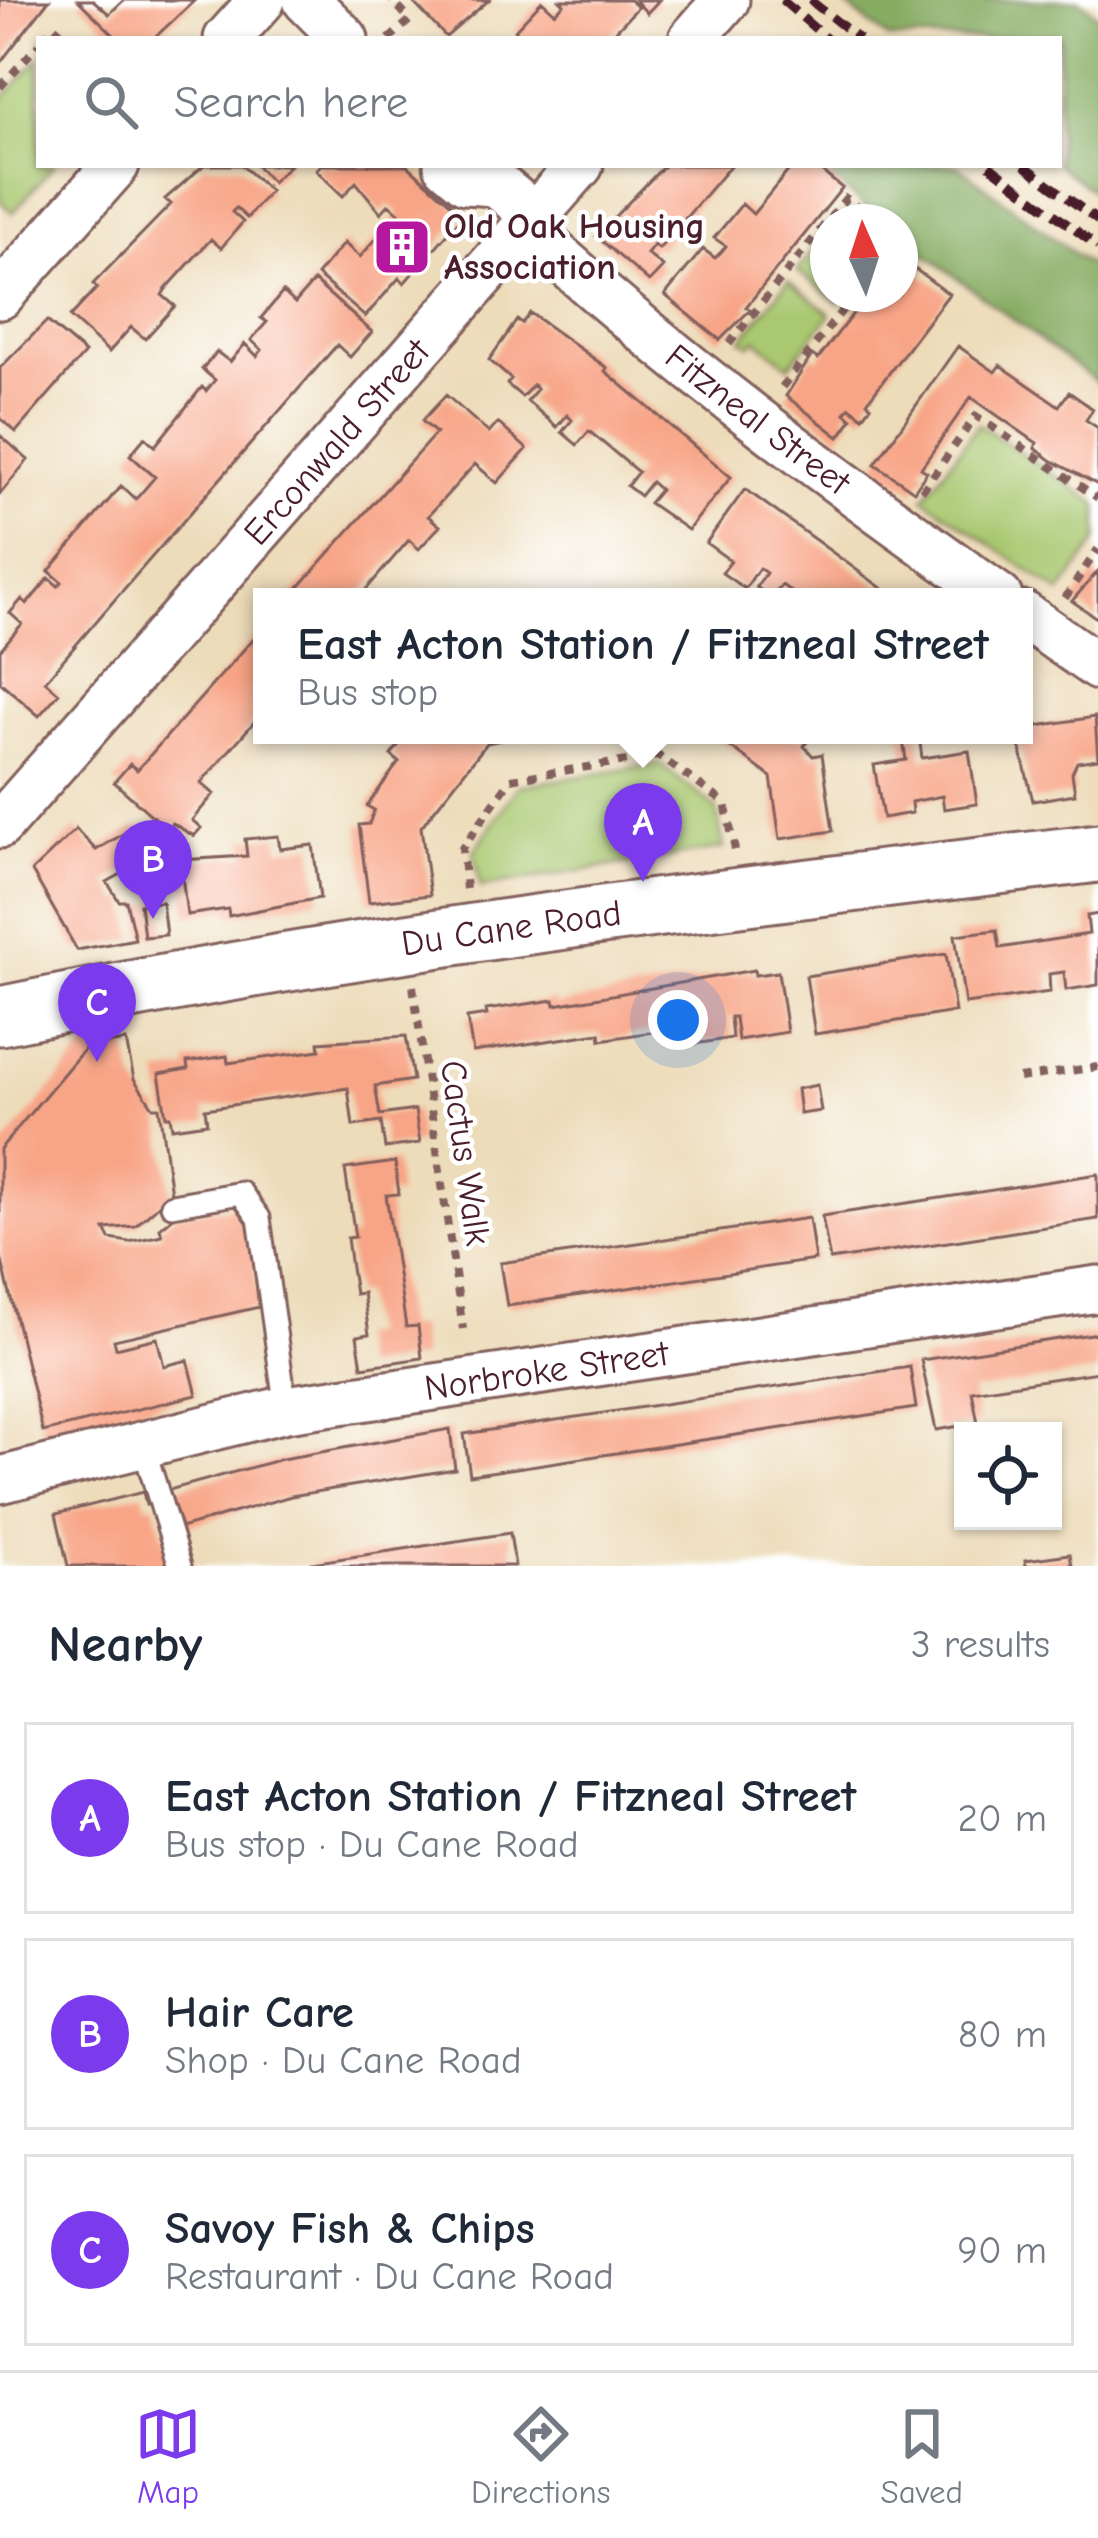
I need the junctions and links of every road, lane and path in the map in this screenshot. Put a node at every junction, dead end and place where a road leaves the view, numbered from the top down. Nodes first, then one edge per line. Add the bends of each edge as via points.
1 (262, 0) edge
2 (306, 0) edge
3 (392, 0) edge
4 (726, 0) edge
5 (230, 36) edge
6 (341, 36) edge
7 (392, 36) edge
8 (695, 36) edge
9 (36, 47) edge
10 (0, 87) edge
11 (113, 168) edge
12 (451, 168) edge
13 (577, 168) edge
14 (486, 171) edge
15 (531, 223) junction
16 (810, 243) edge
17 (0, 296) edge
18 (842, 312) edge
19 (721, 355) dead end
20 (774, 398) dead end
21 (1098, 498) edge
22 (914, 502) dead end
23 (1098, 549) edge
24 (986, 588) edge
25 (1043, 609) edge
26 (1098, 667) edge
27 (0, 825) edge
28 (1098, 853) edge
29 (736, 854) dead end
30 (466, 896) dead end
31 (413, 985) dead end
32 (0, 1016) edge
33 (1098, 1067) edge
34 (1019, 1078) dead end
35 (172, 1205) dead end
36 (1098, 1289) edge
37 (463, 1329) dead end
38 (286, 1409) junction
39 (143, 1445) junction
40 (0, 1480) edge
41 (180, 1566) edge

1 - 5 street
2 - 6 street
3 - 7 path via 410,20
4 - 8 street
9 - 10 path
11 - 17 street
12 - 14 street, Fitzneal Street via 466,181
13 - 15 street, Erconwald Street
14 - 15 street, Fitzneal Street
15 - 24 street, Fitzneal Street via 578,276
15 - 27 street, Erconwald Street
16 - 19 path
18 - 20 path
21 - 22 path via 976,416
23 - 25 path
25 - 26 street
28 - 32 street, Du Cane Road via 468,934
29 - 30 path via 725,803 659,756 511,779 462,848
31 - 37 path, Cactus Walk
33 - 34 path
35 - 38 lane via 241,1193 259,1218
36 - 38 street, Norbroke Street
38 - 39 street, Norbroke Street
39 - 40 street, Norbroke Street
39 - 41 lane

